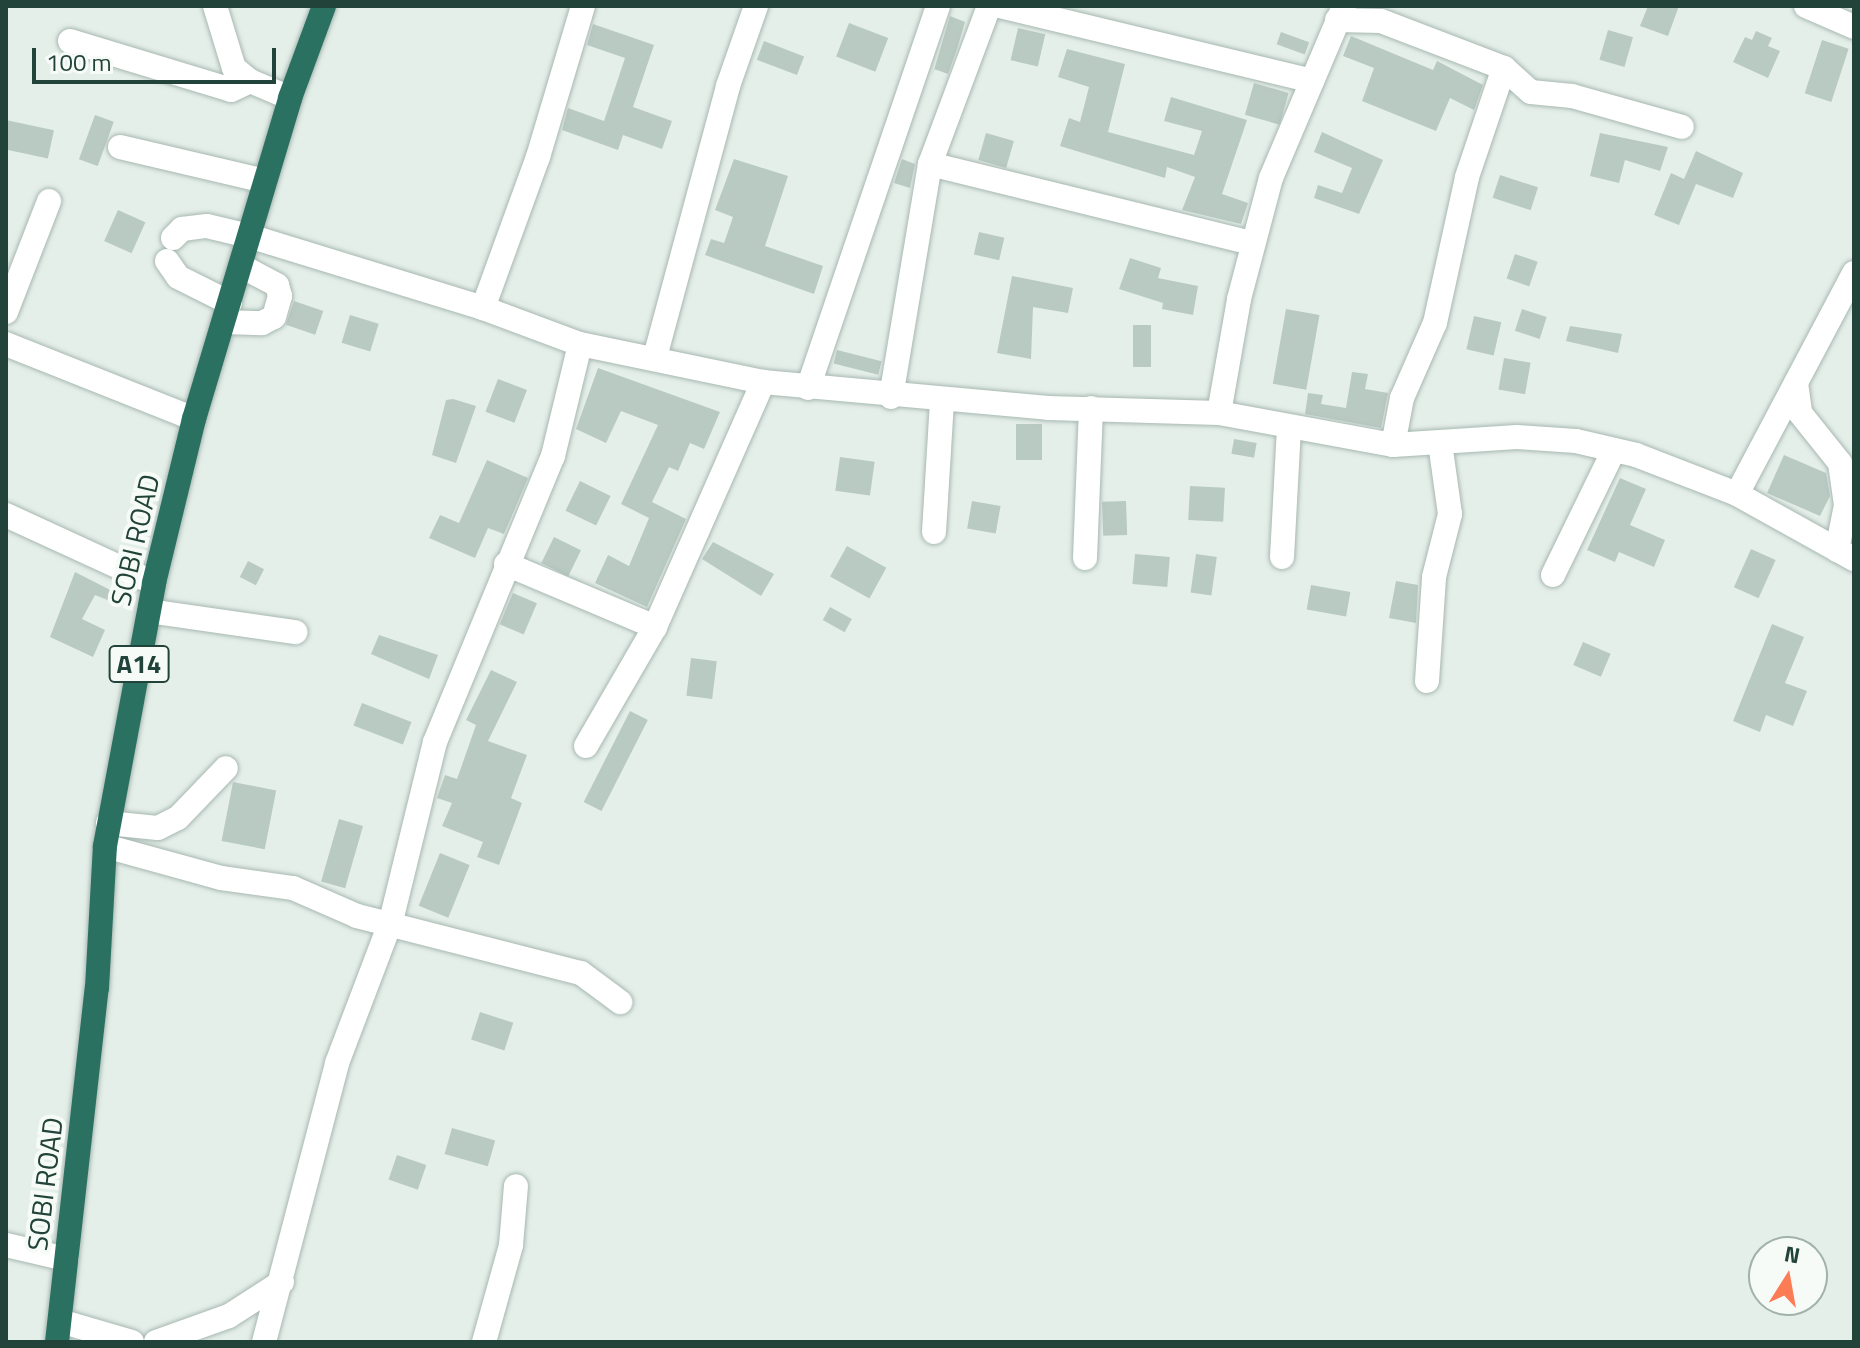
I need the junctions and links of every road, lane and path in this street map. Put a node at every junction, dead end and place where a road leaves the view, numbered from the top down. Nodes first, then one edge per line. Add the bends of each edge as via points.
1 (215, 6) edge
2 (324, 6) edge
3 (583, 6) edge
4 (756, 6) edge
5 (938, 6) edge
6 (989, 6) edge
7 (1000, 6) edge
8 (1806, 6) edge
9 (1340, 13) edge
10 (1854, 27) edge
11 (70, 41) dead end
12 (1504, 68) junction
13 (250, 81) junction
14 (1312, 81) junction
15 (290, 98) junction
16 (1682, 127) dead end
17 (120, 147) dead end
18 (930, 164) junction
19 (265, 181) junction
20 (49, 201) dead end
21 (249, 236) junction
22 (1252, 243) junction
23 (241, 266) junction
24 (1854, 273) edge
25 (483, 308) junction
26 (6, 312) edge
27 (227, 313) junction
28 (6, 344) edge
29 (580, 344) junction
30 (655, 357) junction
31 (763, 382) junction
32 (1796, 383) junction
33 (808, 388) junction
34 (891, 397) junction
35 (942, 400) junction
36 (1091, 408) junction
37 (1219, 413) junction
38 (194, 419) junction
39 (1289, 428) junction
40 (1440, 443) junction
41 (1393, 445) junction
42 (1614, 450) junction
43 (1737, 494) junction
44 (6, 515) edge
45 (934, 532) dead end
46 (1845, 555) edge
47 (1282, 557) dead end
48 (1085, 558) dead end
49 (506, 564) junction
50 (1553, 575) dead end
51 (154, 583) junction
52 (149, 611) junction
53 (655, 627) junction
54 (295, 632) dead end
55 (1427, 681) dead end
56 (586, 746) dead end
57 (226, 768) dead end
58 (106, 835) junction
59 (391, 921) junction
60 (620, 1002) dead end
61 (516, 1186) dead end
62 (6, 1245) edge
63 (66, 1259) junction
64 (282, 1282) junction
65 (58, 1332) edge
66 (132, 1342) edge
67 (156, 1342) edge
68 (264, 1342) edge
69 (484, 1342) edge

1 - 13 street via 234,68
2 - 15 highway, SOBI ROAD / A14
3 - 25 street via 538,157
4 - 30 street via 728,86
5 - 33 street
6 - 18 street
7 - 14 street
8 - 10 street
9 - 12 street via 1381,21
9 - 14 street
11 - 13 street via 231,90
12 - 16 street via 1531,92 1572,96
12 - 41 street via 1467,177 1435,323 1402,398
13 - 15 street
14 - 22 street via 1271,178
15 - 19 highway, SOBI ROAD / A14
17 - 19 street
18 - 22 street
18 - 34 street
19 - 21 highway, SOBI ROAD / A14
20 - 26 street
21 - 23 highway, SOBI ROAD / A14
21 - 25 street
21 - 27 street via 207,226 182,229 170,250 178,277
22 - 37 street
23 - 27 highway, SOBI ROAD / A14
23 - 27 street via 277,285 280,296 274,317 262,323
24 - 32 street
25 - 29 street
27 - 38 highway, SOBI ROAD / A14
28 - 38 street
29 - 30 street
29 - 49 street via 553,456
30 - 31 street
31 - 33 street
31 - 53 street
32 - 43 street
32 - 46 street via 1800,413 1840,463
33 - 34 street
34 - 35 street
35 - 36 street
35 - 45 street
36 - 37 street
36 - 48 street
37 - 39 street
38 - 51 highway, SOBI ROAD / A14
39 - 41 street
39 - 47 street
40 - 41 street
40 - 42 street via 1548,437
40 - 55 street via 1450,514 1434,577
42 - 43 street
42 - 50 street
43 - 46 street
44 - 51 street
49 - 53 street
49 - 59 street via 435,742
51 - 52 highway, SOBI ROAD / A14
52 - 54 street
52 - 58 highway, SOBI ROAD / A14
53 - 56 street
57 - 58 street via 178,818 158,828
58 - 59 street via 221,878 293,888 357,916
58 - 63 highway, SOBI ROAD / A14 via 97,988
59 - 60 street via 581,973
59 - 64 street via 337,1063
61 - 69 street via 511,1245
62 - 63 street
63 - 65 highway, SOBI ROAD / A14
64 - 67 street via 229,1316
64 - 68 street
65 - 66 street

